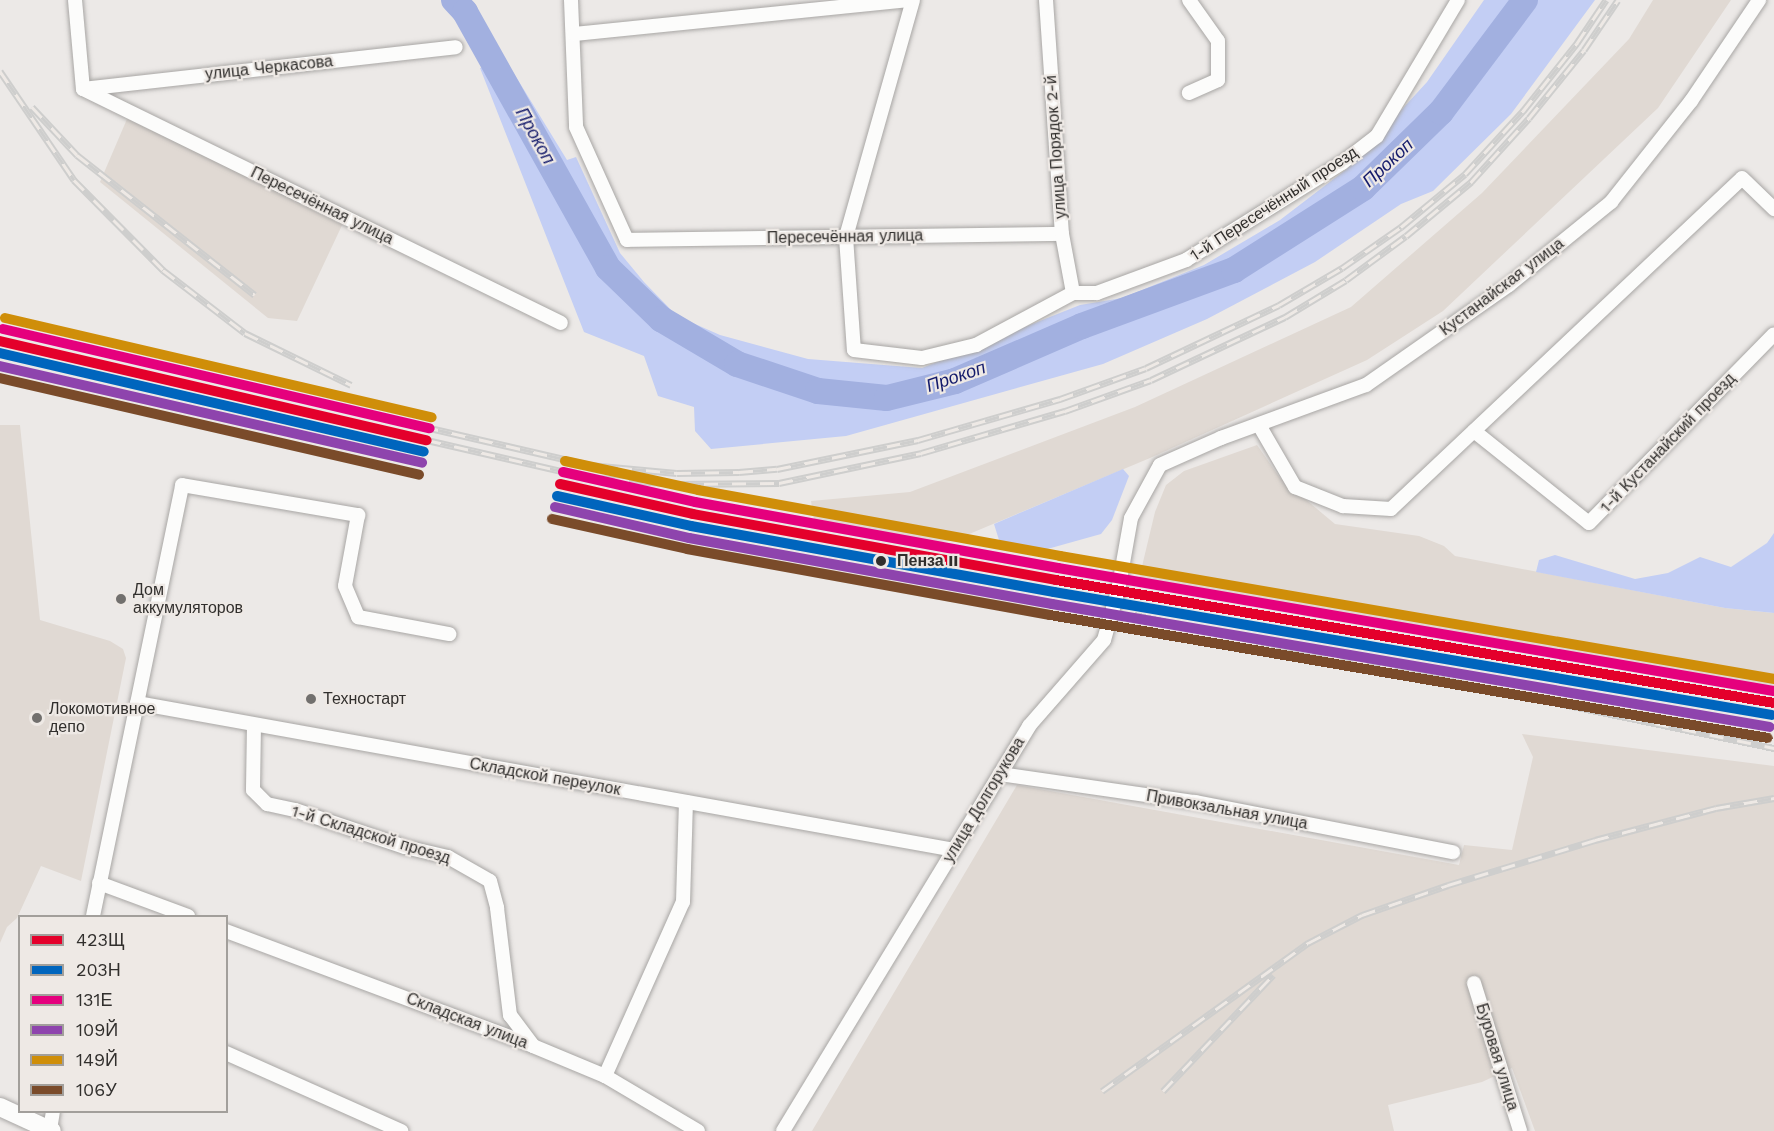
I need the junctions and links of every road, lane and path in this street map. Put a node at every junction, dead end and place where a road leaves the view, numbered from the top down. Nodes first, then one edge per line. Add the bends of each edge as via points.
1 (75, 0) edge
2 (571, 0) edge
3 (911, 0) edge
4 (1046, 0) edge
5 (1189, 0) edge
6 (1458, 0) edge
7 (1759, 0) edge
8 (574, 34) junction
9 (456, 47) dead end
10 (83, 89) junction
11 (1189, 93) dead end
12 (1774, 209) edge
13 (1062, 234) junction
14 (846, 237) junction
15 (1074, 293) junction
16 (561, 323) dead end
17 (1774, 334) edge
18 (1259, 424) junction
19 (1474, 431) junction
20 (1160, 465) joint
21 (449, 634) dead end
22 (137, 704) junction
23 (255, 724) junction
24 (1000, 774) junction
25 (686, 802) junction
26 (954, 850) junction
27 (1453, 852) dead end
28 (99, 883) junction
29 (93, 915) edge
30 (185, 915) edge
31 (228, 932) edge
32 (1474, 983) dead end
33 (533, 1046) junction
34 (228, 1054) edge
35 (605, 1076) junction
36 (0, 1107) edge
37 (53, 1113) edge
38 (51, 1130) edge
39 (400, 1131) edge
40 (698, 1131) edge
41 (783, 1131) edge
42 (1520, 1131) edge

1 - 10 street
2 - 8 street
3 - 8 street
3 - 14 street
4 - 13 street, улица Порядок 2-й
5 - 11 street via 1218,40 1218,80
6 - 15 street, 1-й Пересечённый проезд via 1377,136 1342,163 1186,260 1097,293
7 - 18 street, Кустанайская улица via 1691,101 1611,202 1509,285 1366,385
8 - 14 street, Пересечённая улица via 576,127 627,240
9 - 10 street, улица Черкасова
10 - 16 street, Пересечённая улица
12 - 19 street via 1742,178
13 - 14 street, Пересечённая улица
13 - 15 street, улица Порядок 2-й
14 - 15 street, 1-й Пересечённый проезд via 855,350 922,358 976,345
17 - 19 street, 1-й Кустанайский проезд via 1589,523
18 - 19 street via 1295,488 1343,506 1392,509
18 - 20 street, Кустанайская улица
20 - 24 street, улица Долгорукова via 1131,518 1118,591 1104,640 1029,726
21 - 22 street via 358,617 345,586 358,515 182,485
22 - 23 street, Складской переулок
22 - 28 street
23 - 25 street, Складской переулок
23 - 33 street, 1-й Складской проезд via 253,790 267,804 448,857 490,881 510,1015
24 - 26 street, улица Долгорукова
24 - 27 street, Привокзальная улица via 1195,802
25 - 26 street, Складской переулок
25 - 35 street via 683,902
26 - 41 street, улица Долгорукова
28 - 29 street
28 - 30 street
31 - 33 street, Складская улица
32 - 42 street, Буровая улица
33 - 35 street, Складская улица
34 - 39 street
35 - 40 street, Складская улица
36 - 38 main road
37 - 38 street

